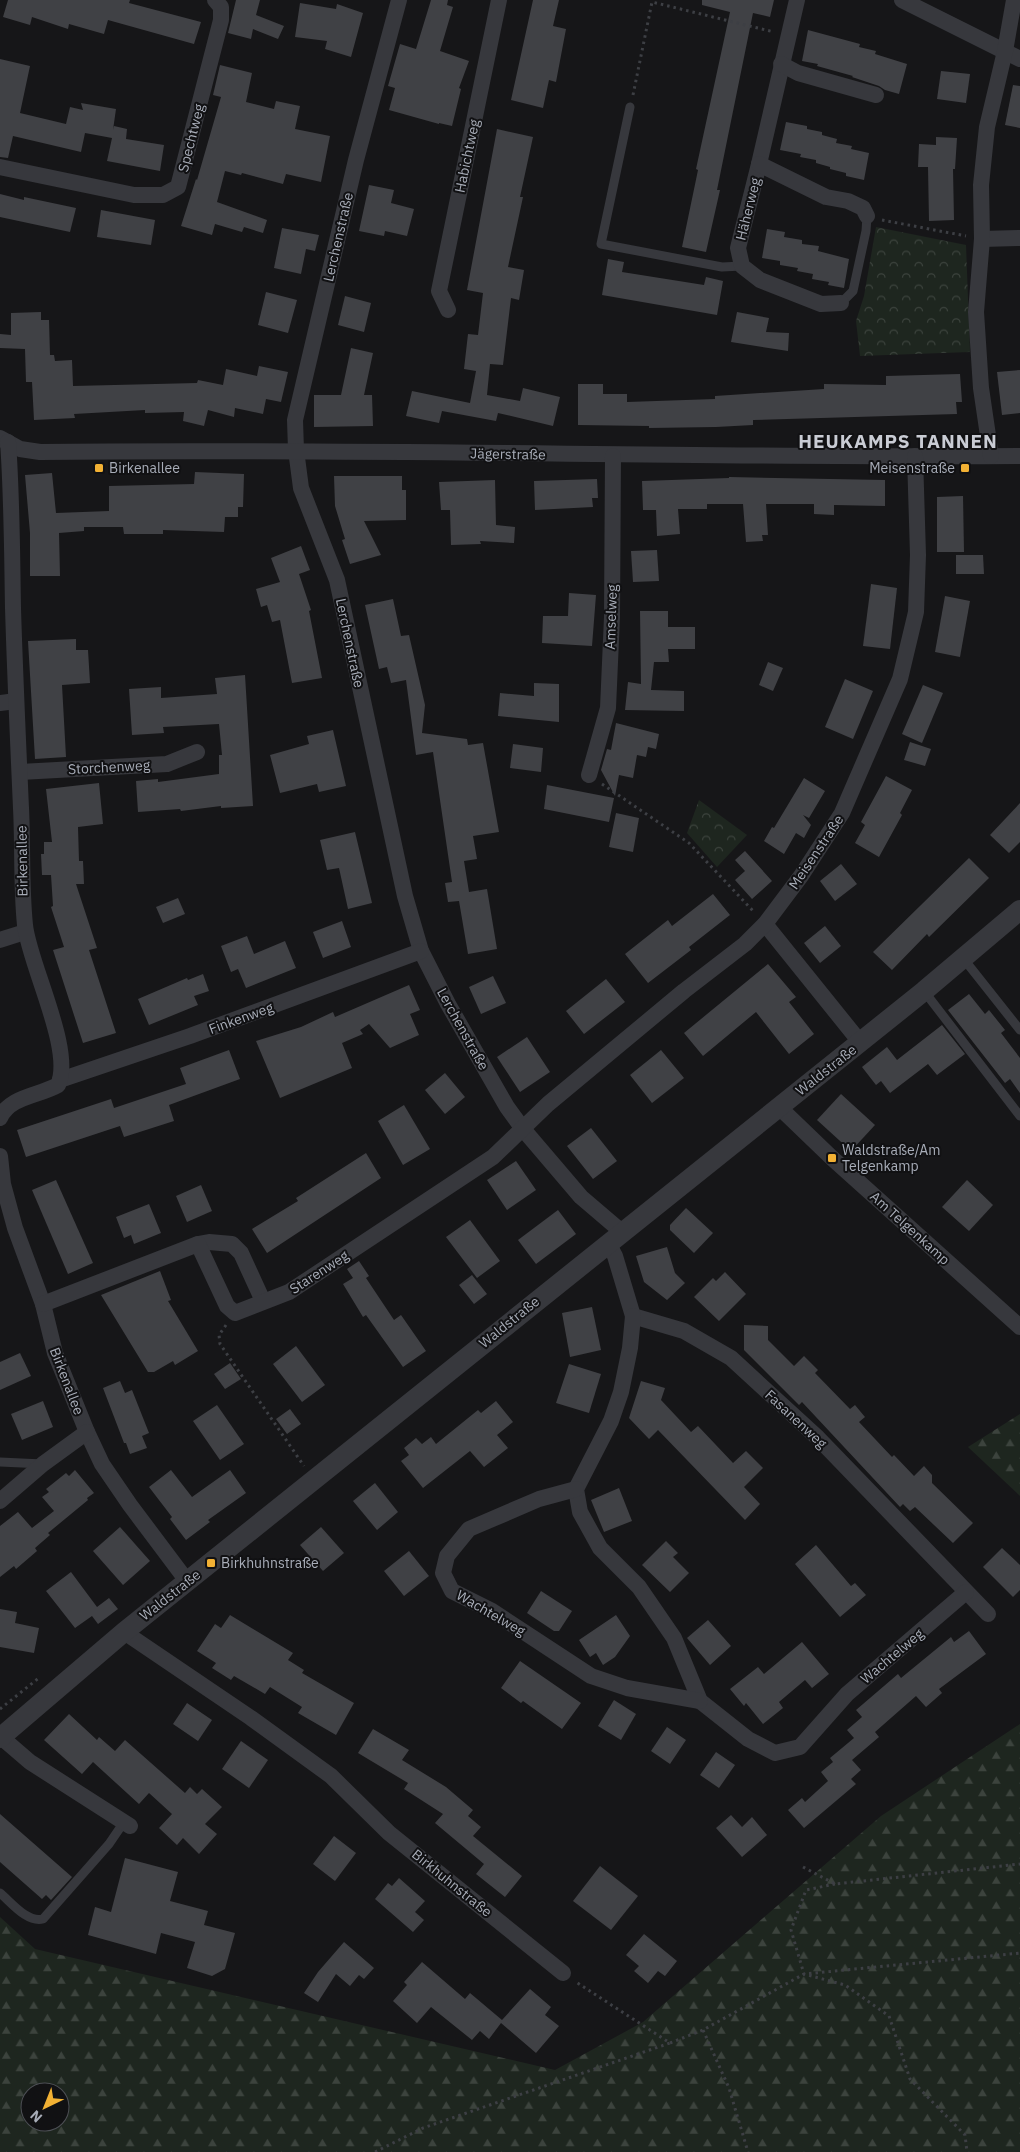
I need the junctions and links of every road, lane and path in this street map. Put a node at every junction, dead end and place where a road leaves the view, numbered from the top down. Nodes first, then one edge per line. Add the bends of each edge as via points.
1 (215, 0) edge
2 (399, 0) edge
3 (499, 0) edge
4 (797, 0) edge
5 (902, 0) edge
6 (1014, 0) edge
7 (787, 36) junction
8 (1005, 51) junction
9 (1020, 59) edge
10 (781, 64) junction
11 (876, 95) dead end
12 (630, 107) joint
13 (760, 164) junction
14 (0, 167) edge
15 (867, 216) junction
16 (1020, 238) edge
17 (982, 239) junction
18 (742, 266) junction
19 (841, 303) joint
20 (448, 310) dead end
21 (4, 440) edge
22 (296, 450) junction
23 (613, 456) junction
24 (915, 456) junction
25 (991, 456) junction
26 (1020, 456) edge
27 (8, 702) edge
28 (197, 752) dead end
29 (20, 772) junction
30 (589, 776) joint
31 (1020, 910) edge
32 (765, 924) junction
33 (26, 932) junction
34 (0, 940) edge
35 (421, 951) junction
36 (963, 958) junction
37 (924, 991) junction
38 (1020, 1030) edge
39 (860, 1042) junction
40 (60, 1080) junction
41 (778, 1107) junction
42 (1020, 1116) edge
43 (0, 1118) edge
44 (523, 1129) junction
45 (0, 1156) edge
46 (615, 1237) junction
47 (198, 1244) junction
48 (263, 1300) junction
49 (43, 1304) junction
50 (235, 1313) junction
51 (633, 1316) junction
52 (1020, 1327) edge
53 (87, 1432) junction
54 (0, 1462) edge
55 (43, 1464) junction
56 (314, 1480) junction
57 (576, 1489) junction
58 (0, 1501) edge
59 (187, 1582) junction
60 (966, 1592) junction
61 (988, 1614) dead end
62 (124, 1632) junction
63 (700, 1701) junction
64 (0, 1738) edge
65 (127, 1824) joint
66 (1020, 1864) edge
67 (803, 1867) dead end
68 (835, 1884) junction
69 (0, 1893) edge
70 (1020, 1953) edge
71 (564, 1973) joint
72 (804, 1974) junction
73 (703, 2030) junction
74 (670, 2044) junction
75 (375, 2152) edge
76 (748, 2152) edge
77 (967, 2152) edge

1 - 14 street, Spechtweg via 220,7 220,20 178,187 164,195 134,195
2 - 22 street, Lerchenstraße via 356,160 295,420
3 - 20 street, Habichtweg via 439,292
4 - 7 street, Häherweg
5 - 8 street
6 - 8 street
7 - 10 street, Häherweg
7 - 12 path via 652,2
8 - 9 street
8 - 17 street via 987,128 981,185
10 - 11 street via 798,73
10 - 13 street, Häherweg
12 - 18 lane via 601,244 722,267
13 - 15 street, Häherweg via 826,196 863,208
13 - 18 street, Häherweg via 738,248
15 - 17 path
15 - 19 lane via 853,291
16 - 17 street
17 - 25 street via 976,312 981,388
18 - 19 street via 760,280 821,304
21 - 22 street, Jägerstraße via 20,449 40,452
21 - 27 street, Birkenallee via 12,492
22 - 23 street, Jägerstraße
22 - 35 street, Lerchenstraße via 301,488 337,580 405,896
23 - 24 street, Jägerstraße
23 - 30 street, Amselweg via 608,708
24 - 25 street, Jägerstraße
24 - 32 street, Meisenstraße via 916,612 900,679 842,813
25 - 26 street, Jägerstraße
27 - 29 street, Birkenallee
28 - 29 street, Storchenweg via 167,764
29 - 33 street, Birkenallee via 22,894
30 - 32 path via 689,843
31 - 36 street, Waldstraße
32 - 39 street
32 - 44 street, Meisenstraße via 745,944 684,990 548,1104
33 - 34 street
33 - 40 street, Birkenallee via 60,1047
35 - 40 street, Finkenweg
35 - 44 street, Lerchenstraße via 507,1107
36 - 37 street, Waldstraße
36 - 38 lane
37 - 39 street, Waldstraße
37 - 42 lane
39 - 41 street, Waldstraße
40 - 43 street via 46,1092 4,1108
41 - 46 street, Waldstraße
41 - 52 street, Am Telgenkamp
44 - 46 street, Lerchenstraße
44 - 48 street, Starenweg via 493,1157 289,1292
45 - 49 street, Birkenallee via 3,1184 15,1228
46 - 51 street via 615,1256
46 - 56 street, Waldstraße
47 - 48 street via 232,1244 241,1253
47 - 49 street
47 - 50 street via 227,1306
48 - 50 street, Starenweg
49 - 53 street, Birkenallee via 55,1353
50 - 56 path via 219,1335 220,1344
51 - 57 street via 621,1392 611,1421
51 - 60 street, Fasanenweg via 684,1331 731,1358 818,1438
53 - 55 street
53 - 59 street, Birkenallee via 102,1464
54 - 55 lane
55 - 58 street
56 - 59 street, Waldstraße
57 - 63 street, Wachtelweg via 580,1512 600,1548 639,1587 674,1638
57 - 63 street, Wachtelweg via 539,1500 469,1529 447,1556 443,1573 452,1591 492,1611 591,1676 627,1688
59 - 62 street, Waldstraße
60 - 61 street, Fasanenweg
60 - 63 street, Wachtelweg via 847,1694 800,1747 775,1753 748,1739
62 - 64 street, Waldstraße
62 - 71 street, Birkhuhnstraße via 331,1776 389,1832
64 - 65 street, Waldstraße via 30,1762
65 - 69 lane via 43,1919 30,1918
66 - 68 path
67 - 68 path
68 - 72 path via 806,1890 791,1930
70 - 72 path
71 - 74 path
72 - 73 path
72 - 77 path via 845,1985 889,2016 910,2079 965,2135
73 - 74 path
73 - 76 path via 729,2088
74 - 75 path via 423,2128

